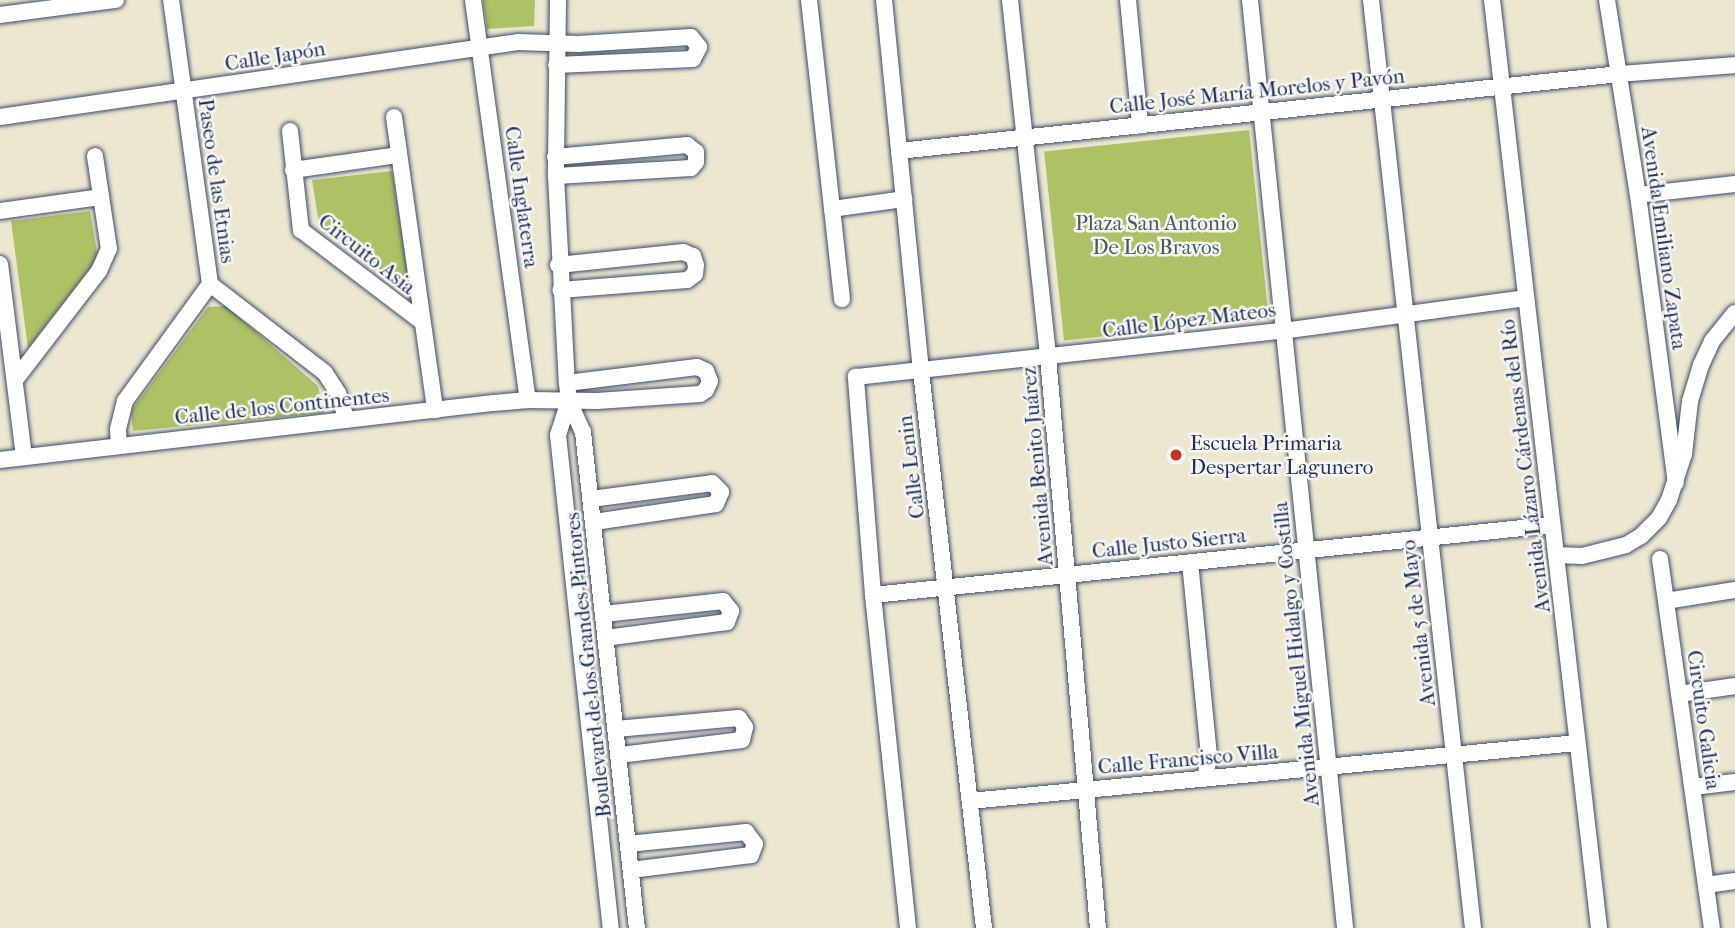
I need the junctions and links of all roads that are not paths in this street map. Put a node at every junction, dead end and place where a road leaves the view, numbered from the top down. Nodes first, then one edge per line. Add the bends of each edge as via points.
1 (116, 0) edge
2 (171, 0) edge
3 (473, 0) edge
4 (558, 0) edge
5 (809, 0) edge
6 (884, 0) edge
7 (1010, 0) edge
8 (1128, 0) edge
9 (1251, 0) edge
10 (1371, 0) edge
11 (1492, 0) edge
12 (1606, 0) edge
13 (0, 15) edge
14 (557, 42) junction
15 (480, 46) junction
16 (556, 65) junction
17 (1735, 65) edge
18 (1619, 74) junction
19 (1502, 86) junction
20 (184, 90) junction
21 (1383, 99) junction
22 (1262, 112) junction
23 (0, 117) edge
24 (394, 117) dead end
25 (1140, 125) junction
26 (290, 131) dead end
27 (1026, 137) junction
28 (899, 151) junction
29 (399, 155) junction
30 (95, 156) dead end
31 (555, 157) junction
32 (293, 170) junction
33 (556, 176) junction
34 (1735, 184) edge
35 (1638, 195) junction
36 (102, 197) junction
37 (904, 199) junction
38 (832, 209) junction
39 (0, 211) edge
40 (0, 264) edge
41 (558, 265) junction
42 (210, 284) junction
43 (561, 290) junction
44 (1526, 298) junction
45 (842, 299) dead end
46 (1735, 313) edge
47 (1404, 314) junction
48 (422, 322) junction
49 (1282, 331) junction
50 (1048, 357) junction
51 (921, 371) junction
52 (15, 380) junction
53 (567, 383) junction
54 (528, 400) junction
55 (569, 401) junction
56 (435, 410) junction
57 (347, 420) junction
58 (119, 446) junction
59 (24, 457) junction
60 (0, 460) edge
61 (1676, 483) junction
62 (591, 499) junction
63 (594, 522) junction
64 (1552, 525) junction
65 (1430, 538) junction
66 (1306, 550) junction
67 (1556, 555) junction
68 (1660, 559) dead end
69 (1190, 562) junction
70 (1068, 575) junction
71 (947, 587) junction
72 (1735, 590) edge
73 (873, 595) junction
74 (1666, 601) junction
75 (604, 614) junction
76 (606, 638) junction
77 (1735, 686) edge
78 (1679, 694) junction
79 (623, 728) junction
80 (1577, 743) junction
81 (625, 754) junction
82 (1454, 755) junction
83 (1328, 767) junction
84 (1205, 779) junction
85 (1735, 782) edge
86 (1693, 787) junction
87 (1088, 790) junction
88 (970, 801) junction
89 (628, 844) junction
90 (631, 870) junction
91 (1735, 881) edge
92 (1706, 885) junction
93 (611, 928) edge
94 (637, 928) edge
95 (908, 928) edge
96 (984, 928) edge
97 (1098, 928) edge
98 (1345, 928) edge
99 (1473, 928) edge
100 (1599, 928) edge
101 (1712, 928) edge

1 - 13 street
2 - 20 street, Paseo de las Etnias
3 - 15 street, Calle Inglaterra
4 - 14 street, Boulevard de los Grandes Pintores
5 - 38 street
6 - 28 street, Calle Lenin
7 - 27 street, Avenida Benito Juárez
8 - 25 street
9 - 22 street, Avenida Miguel Hidalgo y Costilla
10 - 21 street, Avenida 5 de Mayo
11 - 19 street, Avenida Lázaro Cárdenas del Río
12 - 18 street, Avenida Emiliano Zapata
14 - 15 street, Calle Japón
14 - 16 street, Boulevard de los Grandes Pintores
14 - 16 street, Calle Japón via 691,37 699,47 693,58
15 - 20 street, Calle Japón
15 - 54 street, Calle Inglaterra
16 - 31 street, Boulevard de los Grandes Pintores
17 - 18 street, Calle José María Morelos y Pavón
18 - 19 street, Calle José María Morelos y Pavón
18 - 35 street, Avenida Emiliano Zapata
19 - 21 street, Calle José María Morelos y Pavón
19 - 44 street, Avenida Lázaro Cárdenas del Río
20 - 23 street, Calle Japón
20 - 42 street, Paseo de las Etnias
21 - 22 street, Calle José María Morelos y Pavón
21 - 47 street, Avenida 5 de Mayo
22 - 25 street, Calle José María Morelos y Pavón
22 - 49 street, Avenida Miguel Hidalgo y Costilla
24 - 29 street, Circuito Asia
25 - 27 street, Calle José María Morelos y Pavón
26 - 32 street, Circuito Asia
27 - 28 street, Calle José María Morelos y Pavón
27 - 50 street, Avenida Benito Juárez
28 - 37 street, Calle Lenin
29 - 32 street
29 - 48 street, Circuito Asia
30 - 36 street
31 - 33 street, Boulevard de los Grandes Pintores
31 - 33 street via 687,145 696,152 691,168
32 - 48 street, Circuito Asia via 298,221 307,237
33 - 41 street, Boulevard de los Grandes Pintores
34 - 35 street
35 - 61 street, Avenida Emiliano Zapata
36 - 39 street
36 - 52 street via 109,249 99,271
37 - 38 street
37 - 51 street, Calle Lenin
38 - 45 street
40 - 52 street
41 - 43 street, Boulevard de los Grandes Pintores
41 - 43 street via 683,252 693,256 696,265 695,274 687,280
42 - 57 street, Paseo de las Etnias via 325,373
42 - 58 street, Paseo de las Etnias via 125,401
43 - 53 street, Boulevard de los Grandes Pintores
44 - 47 street, Calle López Mateos
44 - 64 street, Avenida Lázaro Cárdenas del Río
46 - 61 street via 1712,341 1698,373
47 - 49 street, Calle López Mateos
47 - 65 street, Avenida 5 de Mayo
48 - 56 street, Circuito Asia
49 - 50 street, Calle López Mateos
49 - 66 street, Avenida Miguel Hidalgo y Costilla
50 - 51 street, Calle López Mateos
50 - 70 street, Avenida Benito Juárez
51 - 71 street, Calle Lenin
51 - 73 street, Calle López Mateos via 856,377
52 - 59 street
53 - 55 street, Boulevard de los Grandes Pintores
53 - 55 street, Calle de los Continentes via 697,367 706,371 710,381 700,394
54 - 55 street, Calle de los Continentes
54 - 56 street, Calle de los Continentes
55 - 62 street, Boulevard de los Grandes Pintores via 583,432
55 - 93 street, Boulevard de los Grandes Pintores via 558,435
56 - 57 street, Calle de los Continentes
57 - 58 street, Calle de los Continentes
58 - 59 street, Calle de los Continentes
59 - 60 street, Calle de los Continentes
61 - 67 street via 1659,518 1626,545 1582,556
62 - 63 street, Boulevard de los Grandes Pintores
62 - 63 street via 712,483 721,492 716,504
63 - 75 street, Boulevard de los Grandes Pintores
64 - 65 street, Calle Justo Sierra
64 - 67 street, Avenida Lázaro Cárdenas del Río
65 - 66 street, Calle Justo Sierra
65 - 82 street, Avenida 5 de Mayo
66 - 69 street, Calle Justo Sierra
66 - 83 street, Avenida Miguel Hidalgo y Costilla
67 - 80 street, Avenida Lázaro Cárdenas del Río
68 - 74 street, Circuito Galicia
69 - 70 street, Calle Justo Sierra
69 - 84 street via 1209,756
70 - 71 street, Calle Justo Sierra
70 - 87 street, Avenida Benito Juárez
71 - 73 street, Calle Justo Sierra
71 - 88 street, Calle Lenin
72 - 74 street
73 - 95 street
74 - 78 street, Circuito Galicia
75 - 76 street, Boulevard de los Grandes Pintores
75 - 76 street via 723,601 731,611 727,622
76 - 79 street, Boulevard de los Grandes Pintores
77 - 78 street
78 - 86 street, Circuito Galicia
79 - 81 street, Boulevard de los Grandes Pintores
79 - 81 street via 739,718 746,727 742,740
80 - 82 street, Calle Francisco Villa
80 - 100 street, Avenida Lázaro Cárdenas del Río
81 - 89 street, Boulevard de los Grandes Pintores
82 - 83 street, Calle Francisco Villa
82 - 99 street, Avenida 5 de Mayo
83 - 84 street, Calle Francisco Villa
83 - 98 street, Avenida Miguel Hidalgo y Costilla
84 - 87 street, Calle Francisco Villa
85 - 86 street
86 - 92 street, Circuito Galicia
87 - 88 street, Calle Francisco Villa
87 - 97 street, Avenida Benito Juárez
88 - 96 street, Calle Lenin
89 - 90 street, Boulevard de los Grandes Pintores
89 - 90 street via 746,832 755,844 751,855
90 - 94 street, Boulevard de los Grandes Pintores
91 - 92 street
92 - 101 street, Circuito Galicia

